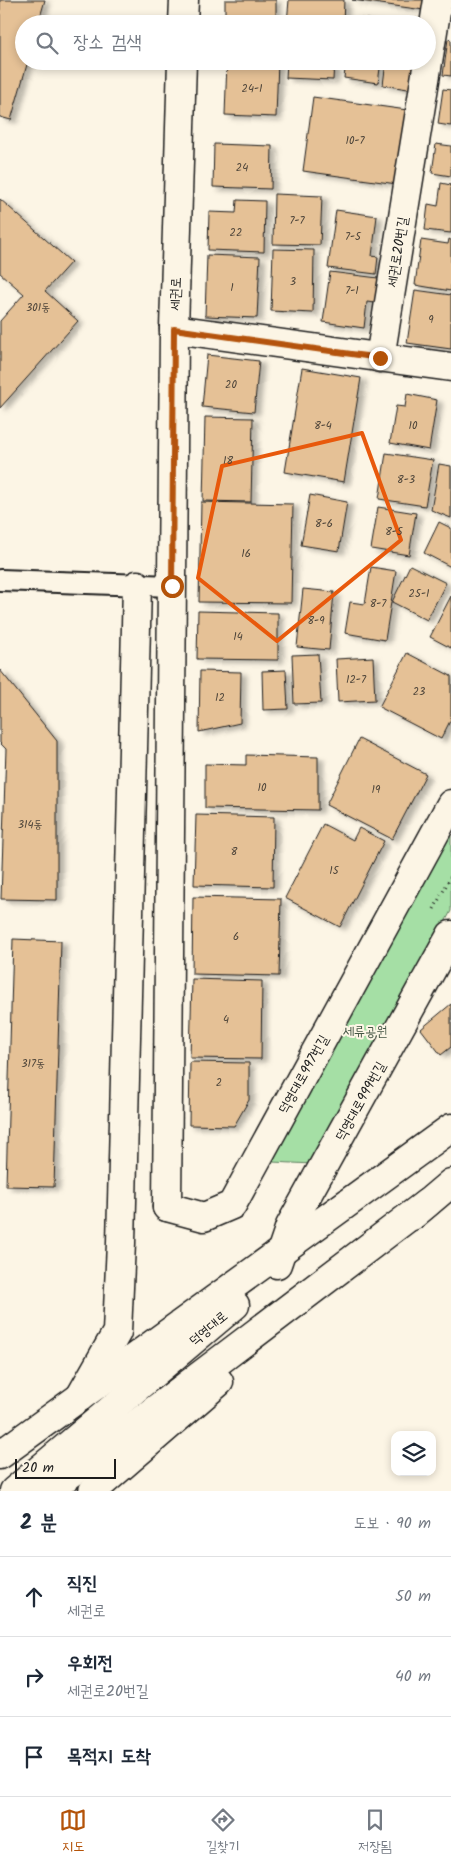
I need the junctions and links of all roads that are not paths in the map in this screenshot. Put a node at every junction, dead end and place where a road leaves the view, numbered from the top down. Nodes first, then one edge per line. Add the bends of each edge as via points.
1 (184, 0) edge
2 (438, 0) edge
3 (183, 15) edge
4 (436, 15) edge
5 (182, 70) edge
6 (427, 70) edge
7 (174, 329) junction
8 (380, 358) junction
9 (451, 368) edge
10 (0, 580) edge
11 (137, 585) junction
12 (172, 586) junction
13 (451, 804) edge
14 (451, 935) edge
15 (451, 1128) edge
16 (451, 1183) edge
17 (427, 1203) junction
18 (167, 1207) joint
19 (277, 1261) junction
20 (80, 1397) junction
21 (0, 1455) edge
22 (14, 1491) edge
23 (48, 1491) edge
24 (93, 1491) edge

1 - 3 street
2 - 4 street, 세권로20번길
5 - 7 street, 세권로
6 - 8 street, 세권로20번길
7 - 8 street
7 - 12 street, 세권로
8 - 9 street
10 - 11 lane
11 - 12 lane
11 - 20 street via 117,1332
12 - 18 street, 세권로
13 - 18 street, 덕영대로997번길 via 232,1205 204,1218
14 - 19 street, 덕영대로999번길 via 290,1226
15 - 19 street, 덕영대로
16 - 17 street
17 - 23 street
17 - 24 street
19 - 20 street, 덕영대로
19 - 22 street, 덕영대로
20 - 21 street, 덕영대로

